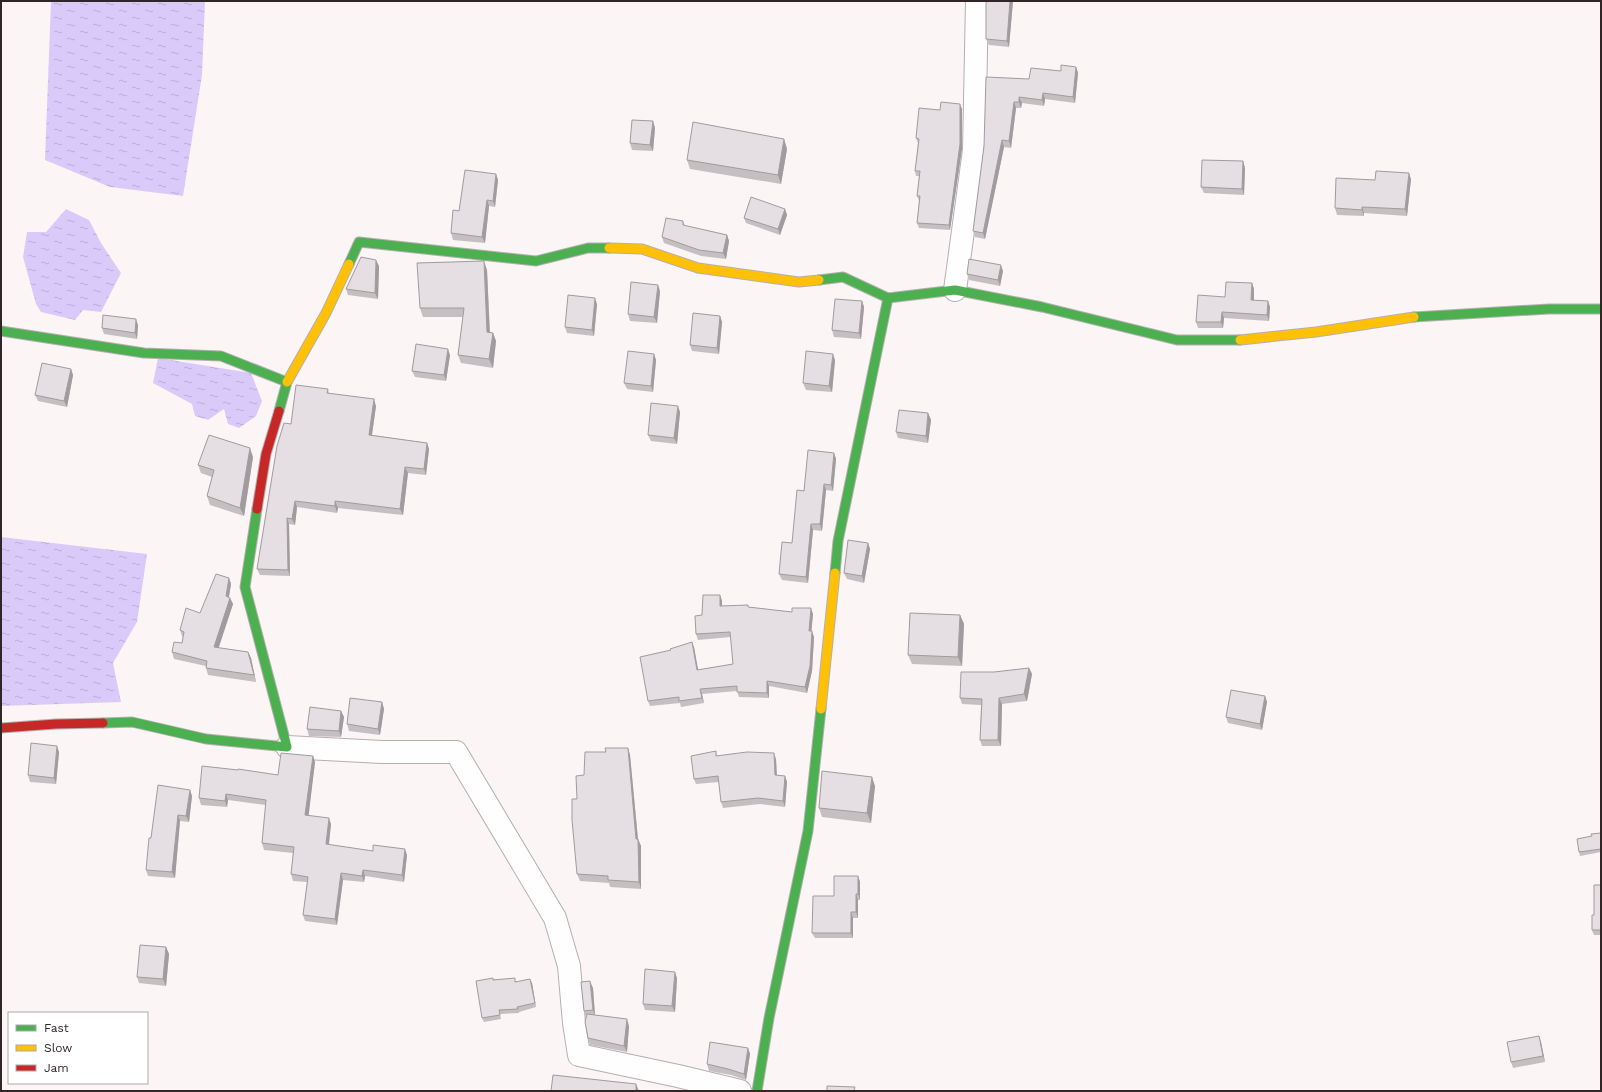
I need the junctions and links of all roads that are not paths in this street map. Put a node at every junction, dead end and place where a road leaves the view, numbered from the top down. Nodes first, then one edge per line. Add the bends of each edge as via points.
1 (977, 1) edge
2 (954, 290) junction
3 (888, 298) junction
4 (1601, 309) edge
5 (1, 331) edge
6 (287, 382) junction
7 (1, 728) edge
8 (287, 747) junction
9 (740, 1091) edge
10 (756, 1091) edge

1 - 2 street via 974,150
2 - 3 street
2 - 4 street via 1042,307 1177,340 1234,341 1422,316
3 - 6 street via 844,277 798,282 698,268 642,249 588,248 536,261 359,242 326,313
3 - 10 street via 838,541 808,831
5 - 6 street via 144,352 221,356
6 - 8 street via 266,454 245,587
7 - 8 street via 132,722 206,740
8 - 9 street via 382,752 456,752 555,918 569,966 578,1055

